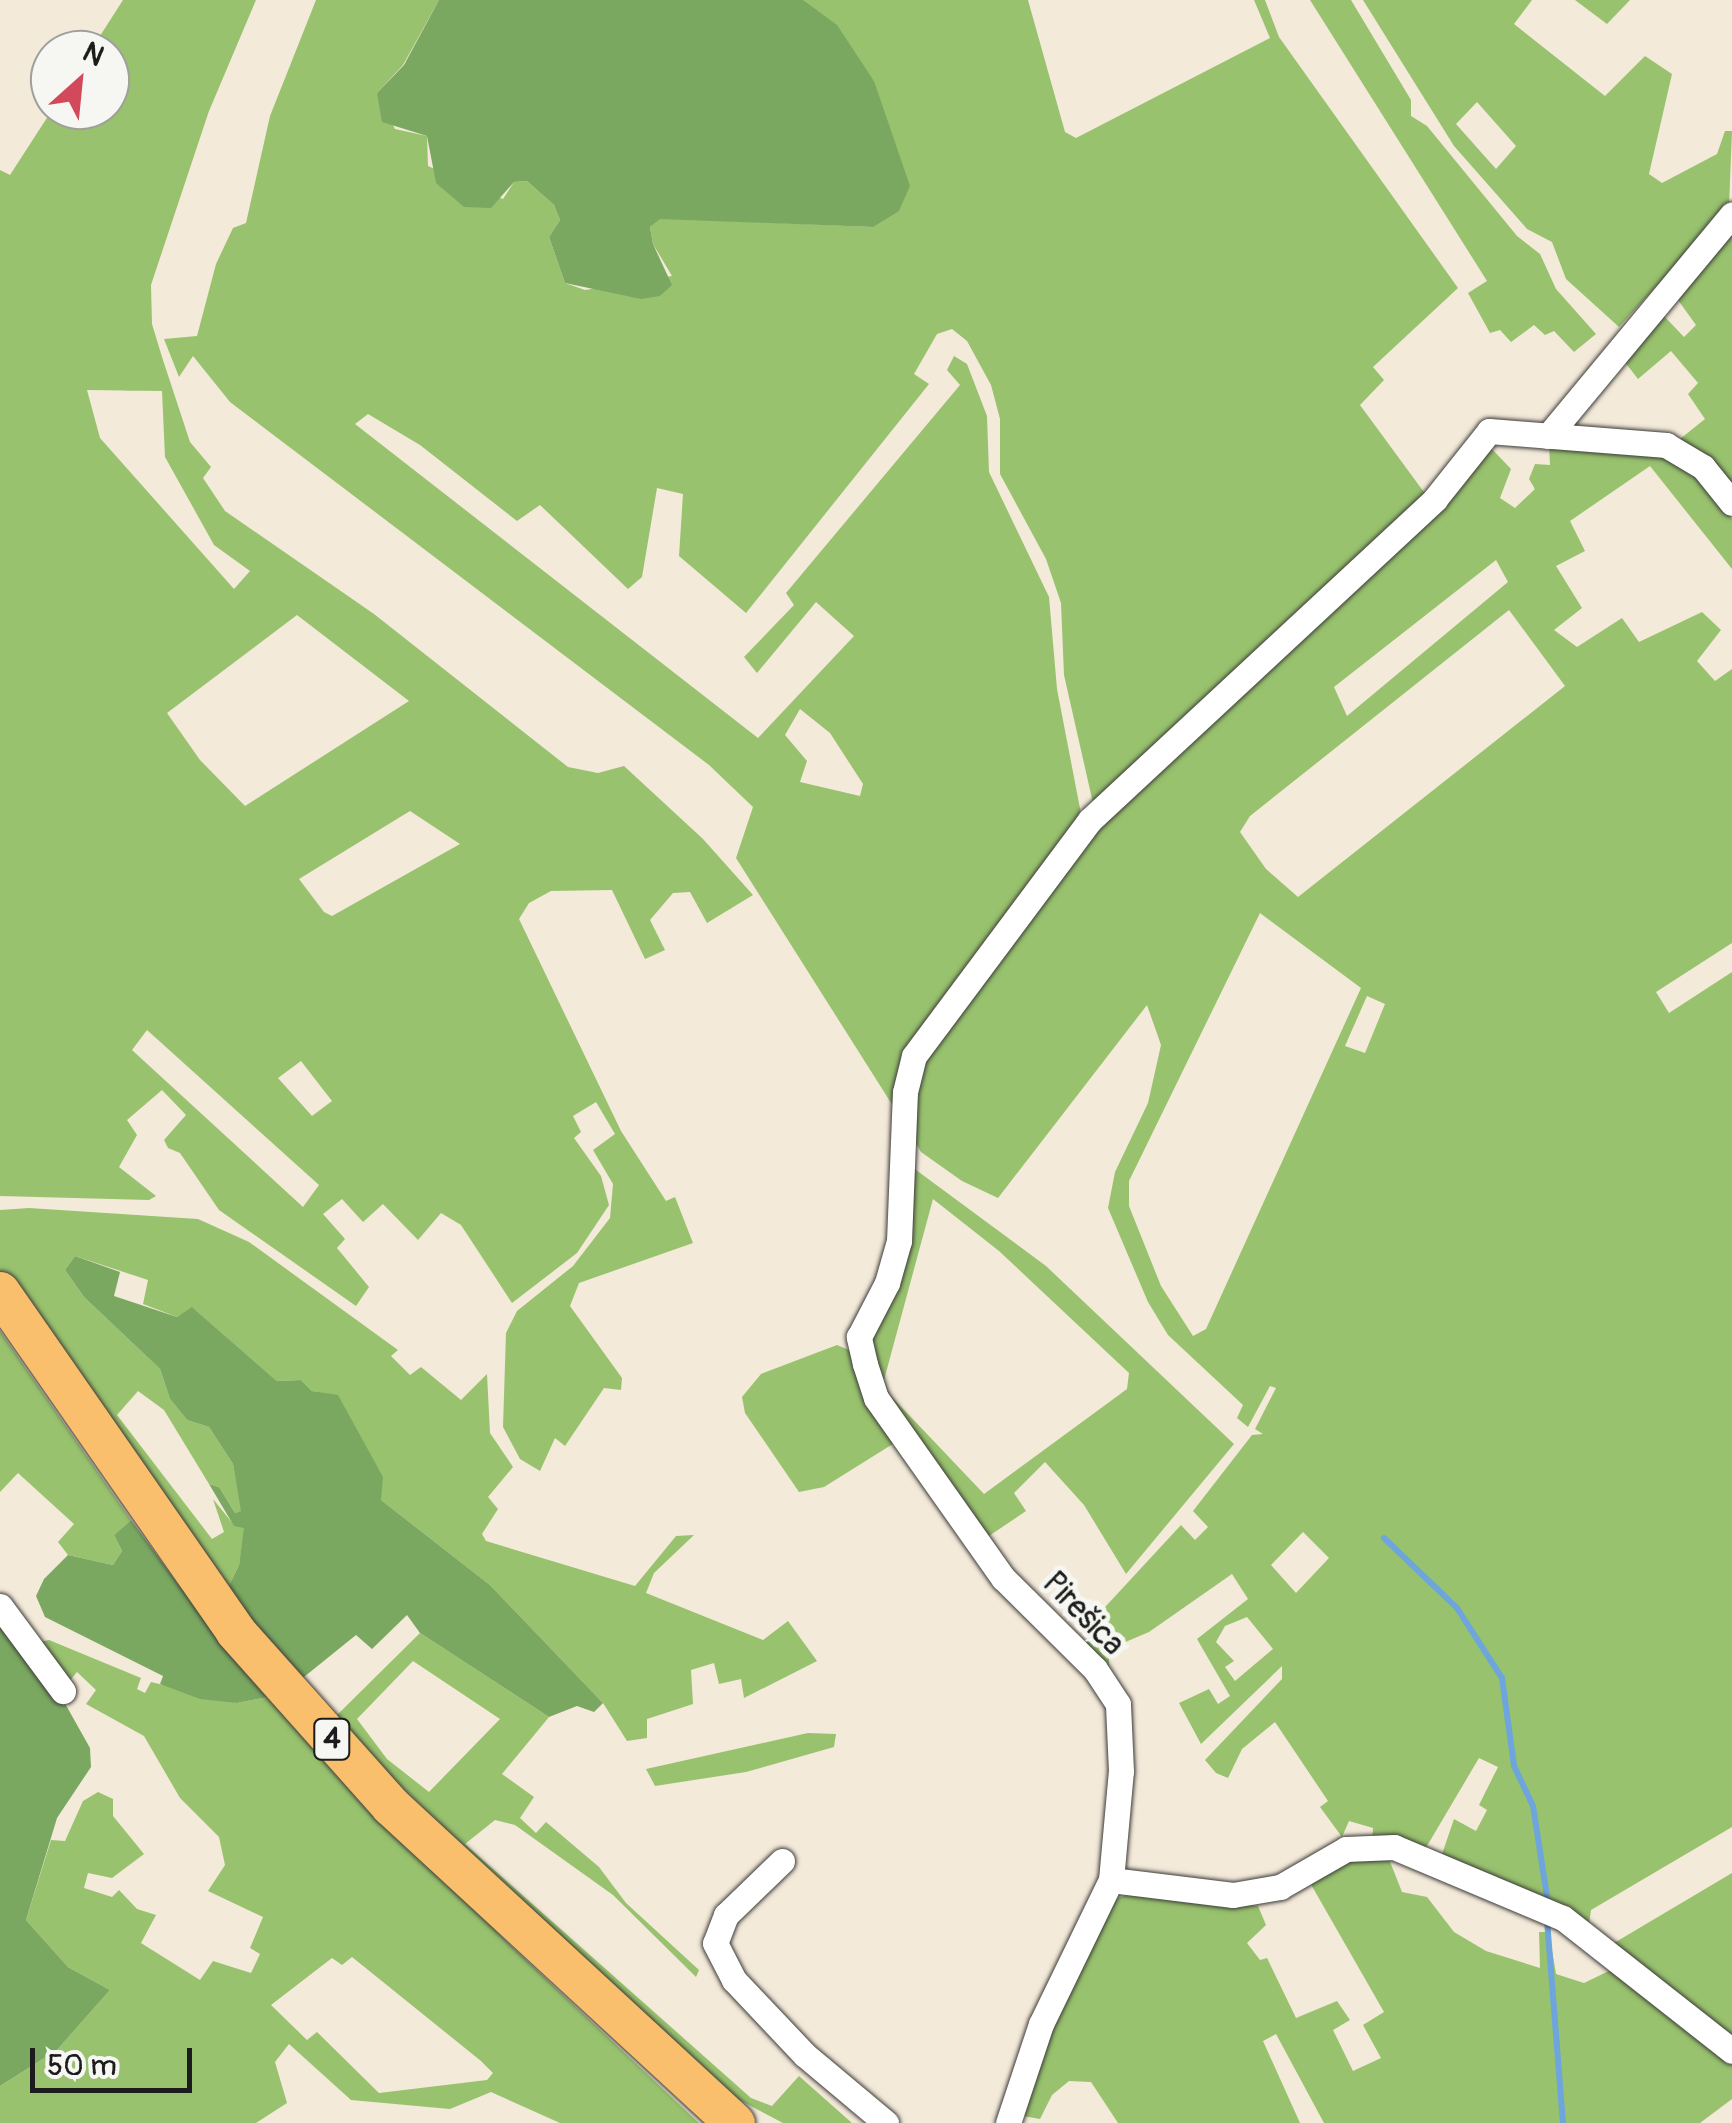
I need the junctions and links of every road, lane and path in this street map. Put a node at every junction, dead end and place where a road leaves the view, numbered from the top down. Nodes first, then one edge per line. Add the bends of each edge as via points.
1 (1732, 214) edge
2 (1548, 436) junction
3 (1732, 503) edge
4 (0, 1292) edge
5 (0, 1606) edge
6 (63, 1691) dead end
7 (782, 1861) dead end
8 (1111, 1880) junction
9 (1732, 2051) edge
10 (735, 2123) edge
11 (886, 2123) edge
12 (1008, 2123) edge

1 - 2 street
2 - 3 street via 1666,445 1702,467
2 - 8 street, Pirešica via 1490,432 1479,439 1436,499 1090,820 914,1056 905,1092 899,1240 860,1337 876,1398 1003,1578 1096,1669 1118,1704
4 - 10 main road, 4 via 236,1632 392,1806
5 - 6 street
7 - 11 street via 726,1914 715,1943 734,1980 805,2055
8 - 9 street via 1233,1895 1280,1887 1346,1850 1394,1847 1562,1918
8 - 12 street, Pirešica via 1040,2024

